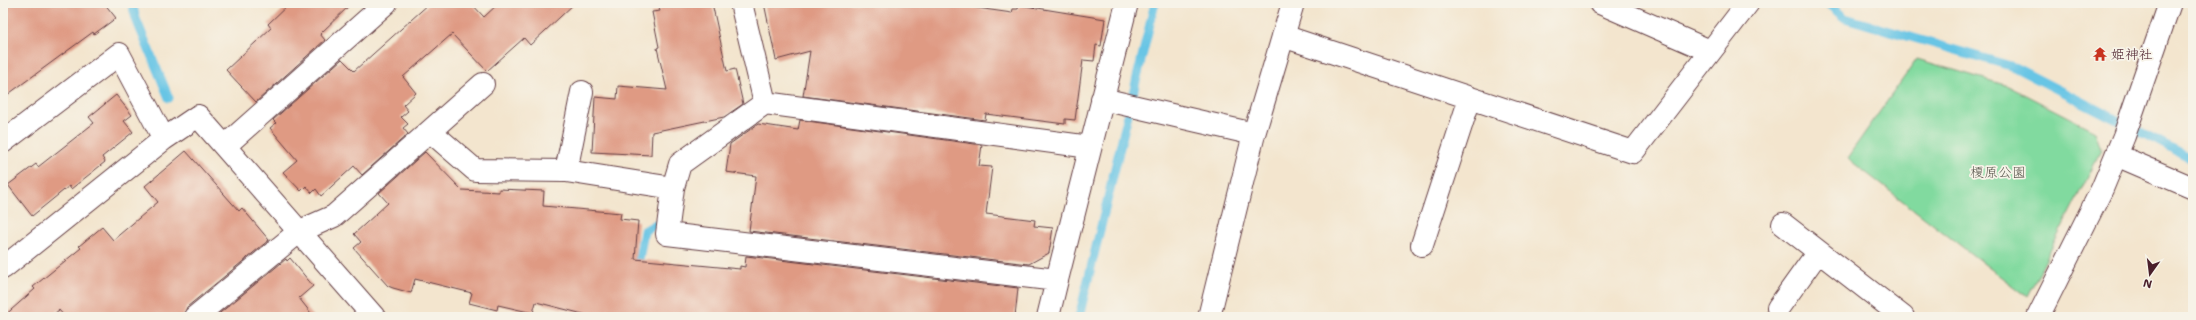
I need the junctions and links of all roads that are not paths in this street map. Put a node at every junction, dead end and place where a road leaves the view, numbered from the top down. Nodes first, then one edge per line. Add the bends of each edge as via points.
1 (386, 3) edge
2 (741, 3) edge
3 (1127, 3) edge
4 (1293, 3) edge
5 (1600, 3) edge
6 (1748, 3) edge
7 (2170, 3) edge
8 (1283, 36) junction
9 (1710, 52) junction
10 (483, 84) dead end
11 (582, 92) dead end
12 (1102, 98) junction
13 (1470, 98) junction
14 (765, 103) junction
15 (430, 131) junction
16 (1254, 134) junction
17 (164, 139) junction
18 (3, 142) edge
19 (225, 146) junction
20 (1090, 147) junction
21 (2116, 155) junction
22 (566, 171) junction
23 (673, 188) junction
24 (2193, 188) edge
25 (1783, 224) dead end
26 (300, 231) junction
27 (1422, 245) dead end
28 (1818, 252) junction
29 (3, 268) edge
30 (1056, 280) junction
31 (1778, 308) dead end
32 (195, 317) edge
33 (374, 317) edge
34 (1048, 317) edge
35 (1209, 317) edge
36 (1903, 317) edge
37 (2038, 317) edge

1 - 19 street
2 - 14 street
3 - 12 street
4 - 8 street
5 - 9 street
6 - 9 street
7 - 21 street
8 - 13 street
8 - 16 street
9 - 13 street via 1633,152
10 - 15 street
11 - 22 street
12 - 16 street
12 - 20 street
13 - 27 street
14 - 20 street
14 - 23 street via 680,164
15 - 22 street via 476,170
15 - 26 street via 334,216
16 - 35 street
17 - 18 street via 119,54
17 - 19 street via 198,116
17 - 29 street
19 - 26 street
20 - 30 street
21 - 24 street
21 - 37 street via 2102,189
22 - 23 street
23 - 30 street via 667,234
25 - 28 street
26 - 32 street
26 - 33 street
28 - 31 street
28 - 36 street
30 - 34 street

